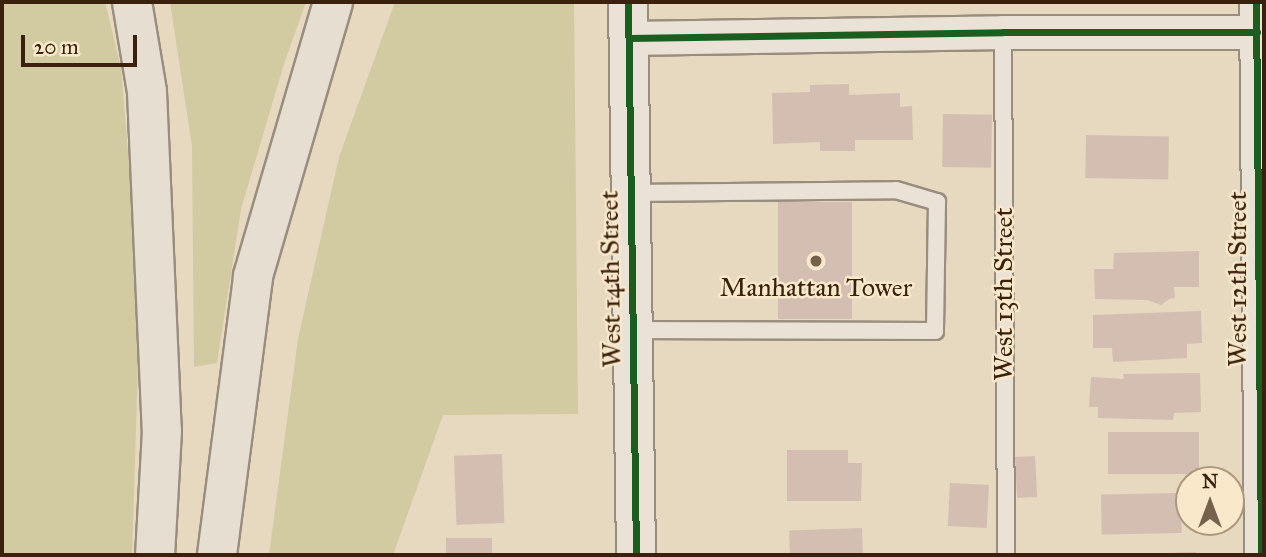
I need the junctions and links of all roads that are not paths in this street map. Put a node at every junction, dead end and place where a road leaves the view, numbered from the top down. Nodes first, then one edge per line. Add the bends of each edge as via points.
1 (132, 2) edge
2 (333, 2) edge
3 (1256, 17) edge
4 (629, 20) edge
5 (1003, 32) junction
6 (631, 193) junction
7 (633, 330) junction
8 (155, 555) edge
9 (217, 555) edge
10 (636, 555) edge
11 (1006, 555) edge
12 (1261, 555) edge

1 - 8 highway via 147,92 162,430
2 - 9 highway via 253,276
3 - 5 street
3 - 12 street, West 12th Street
4 - 5 street
4 - 6 street, West 14th Street
5 - 11 lane, West 13th Street
6 - 7 street, West 14th Street
6 - 7 lane via 896,190 937,202 935,331
7 - 10 street, West 14th Street

